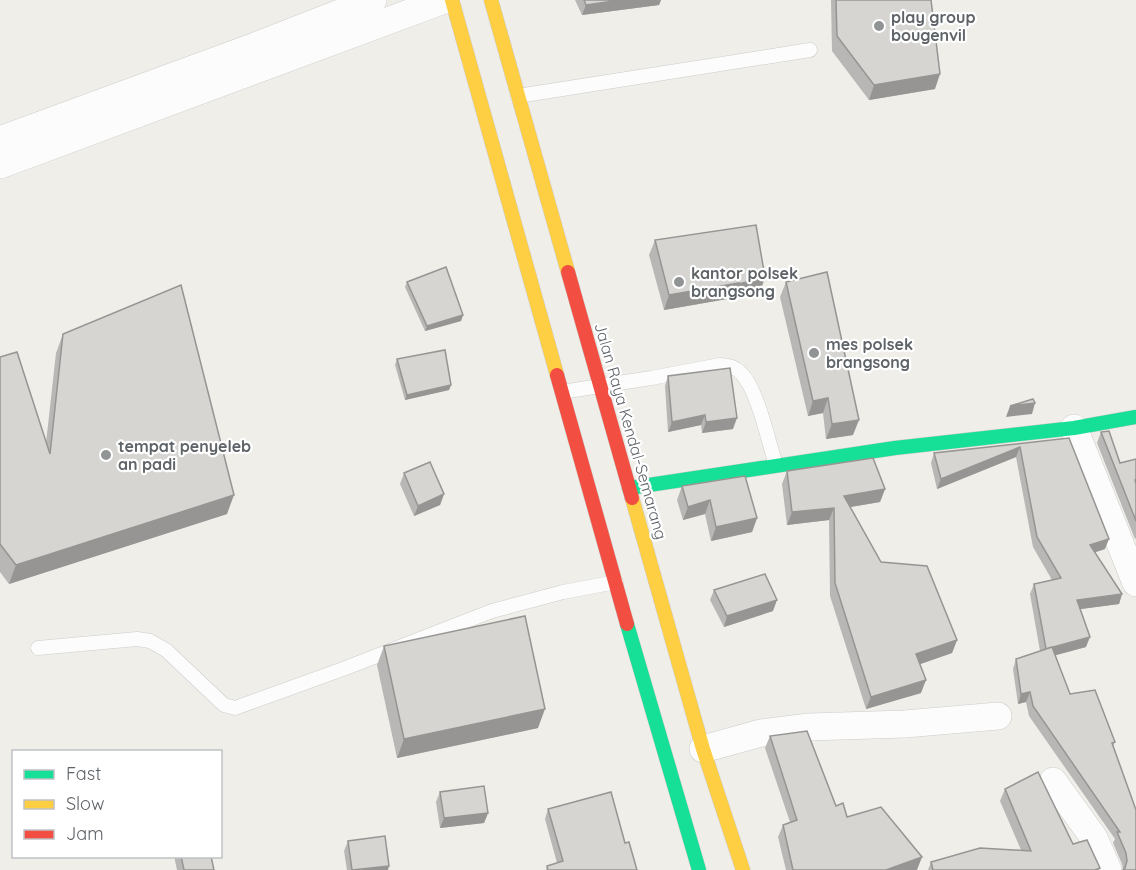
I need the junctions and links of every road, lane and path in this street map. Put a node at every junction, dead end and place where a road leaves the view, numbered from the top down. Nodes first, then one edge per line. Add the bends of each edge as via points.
1 (373, 0) edge
2 (444, 0) edge
3 (452, 0) edge
4 (491, 0) edge
5 (810, 50) dead end
6 (518, 96) junction
7 (0, 140) edge
8 (0, 165) edge
9 (601, 386) junction
10 (562, 392) junction
11 (1136, 417) edge
12 (1074, 428) junction
13 (776, 465) junction
14 (629, 488) junction
15 (616, 582) junction
16 (1136, 583) edge
17 (38, 648) dead end
18 (998, 716) dead end
19 (703, 749) junction
20 (1053, 781) dead end
21 (699, 870) edge
22 (743, 870) edge
23 (1108, 870) edge

1 - 7 street
2 - 8 street
3 - 10 main road
4 - 6 main road, Jalan Raya Kendal-Semarang
5 - 6 lane
6 - 9 main road, Jalan Raya Kendal-Semarang
9 - 10 lane
9 - 13 lane via 731,366 753,390
9 - 14 main road, Jalan Raya Kendal-Semarang
10 - 15 main road
11 - 12 main road
12 - 13 main road
12 - 16 street
13 - 14 main road
14 - 19 main road, Jalan Raya Kendal-Semarang
15 - 17 lane via 492,611 235,708 224,705 166,650 150,641
15 - 21 main road
18 - 19 street via 808,727 761,733
19 - 22 main road, Jalan Raya Kendal-Semarang
20 - 23 street via 1094,838

